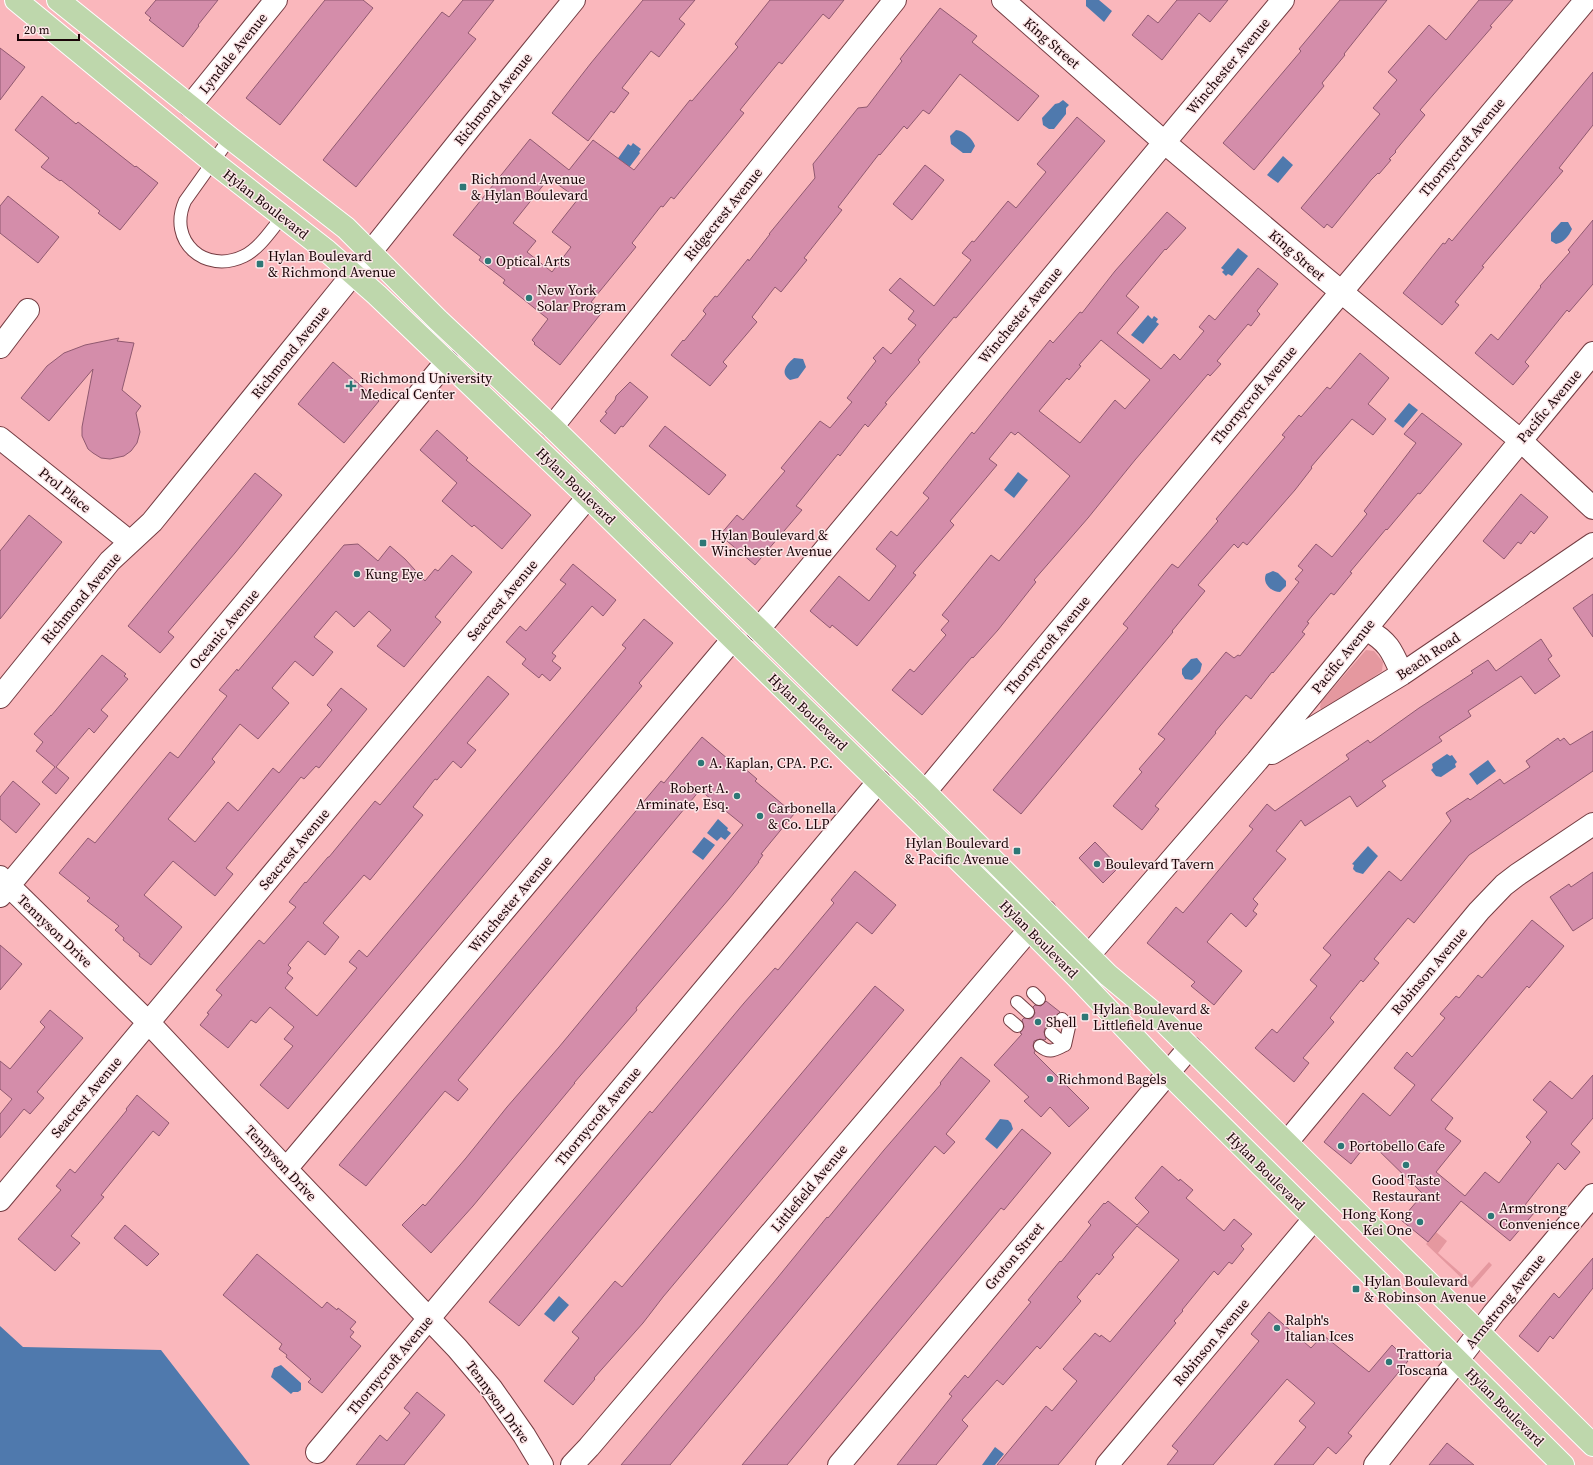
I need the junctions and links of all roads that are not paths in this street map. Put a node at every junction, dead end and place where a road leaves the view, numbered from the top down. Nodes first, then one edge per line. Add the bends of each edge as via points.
1 (16, 0) edge
2 (58, 0) edge
3 (276, 0) edge
4 (574, 0) edge
5 (895, 0) edge
6 (1003, 0) edge
7 (1283, 0) edge
8 (1586, 0) edge
9 (190, 106) junction
10 (230, 138) junction
11 (1164, 142) junction
12 (213, 162) junction
13 (282, 217) junction
14 (370, 253) junction
15 (353, 274) junction
16 (1340, 292) junction
17 (28, 310) dead end
18 (0, 347) edge
19 (1593, 353) edge
20 (447, 361) junction
21 (552, 427) junction
22 (0, 438) edge
23 (1520, 440) junction
24 (588, 497) junction
25 (1593, 508) edge
26 (130, 542) junction
27 (1593, 544) edge
28 (1366, 629) junction
29 (758, 630) junction
30 (734, 639) junction
31 (1402, 674) junction
32 (0, 697) edge
33 (1257, 761) junction
34 (879, 781) junction
35 (925, 792) junction
36 (1593, 824) edge
37 (3, 886) edge
38 (1045, 911) junction
39 (1029, 929) junction
40 (1089, 955) junction
41 (1017, 1002) dead end
42 (1028, 1012) dead end
43 (1062, 1019) dead end
44 (148, 1022) junction
45 (1051, 1032) dead end
46 (1065, 1045) junction
47 (1040, 1046) dead end
48 (1190, 1047) junction
49 (1168, 1073) junction
50 (1287, 1142) junction
51 (286, 1169) junction
52 (1593, 1195) edge
53 (0, 1200) edge
54 (1314, 1219) junction
55 (428, 1319) junction
56 (1479, 1333) junction
57 (1458, 1360) junction
58 (1593, 1445) edge
59 (317, 1452) dead end
60 (542, 1465) edge
61 (572, 1465) edge
62 (839, 1465) edge
63 (1107, 1465) edge
64 (1375, 1465) edge
65 (1563, 1465) edge

1 - 12 main road, Hylan Boulevard
2 - 9 main road, Hylan Boulevard
3 - 9 street, Lyndale Avenue
4 - 14 street, Richmond Avenue
5 - 21 street, Ridgecrest Avenue
6 - 11 street, King Street
7 - 11 street, Winchester Avenue
8 - 16 street, Thornycroft Avenue
9 - 10 main road, Hylan Boulevard
10 - 12 lane
10 - 14 main road, Hylan Boulevard via 346,228
11 - 16 street, King Street
11 - 29 street, Winchester Avenue
12 - 13 main road, Hylan Boulevard
12 - 13 lane via 182,207 181,230 188,245 198,255 221,262 237,259 255,248
13 - 15 main road, Hylan Boulevard
14 - 15 street, Richmond Avenue
14 - 21 main road, Hylan Boulevard
15 - 20 main road, Hylan Boulevard
15 - 26 street, Richmond Avenue via 152,522
16 - 23 street, King Street
16 - 35 street, Thornycroft Avenue
17 - 18 street
19 - 23 street, Pacific Avenue
20 - 24 main road, Hylan Boulevard
20 - 37 street, Oceanic Avenue
21 - 29 main road, Hylan Boulevard
22 - 26 street, Prol Place
23 - 25 street, King Street
23 - 28 street, Pacific Avenue
24 - 30 main road, Hylan Boulevard
24 - 44 street, Seacrest Avenue
26 - 32 street, Richmond Avenue via 110,561
27 - 31 street, Beach Road
28 - 31 street via 1386,643
28 - 33 street, Pacific Avenue
29 - 35 main road, Hylan Boulevard
30 - 34 main road, Hylan Boulevard
30 - 51 street, Winchester Avenue
31 - 33 street, Beach Road
33 - 40 street, Pacific Avenue
34 - 39 main road, Hylan Boulevard
34 - 55 street, Thornycroft Avenue
35 - 38 main road, Hylan Boulevard
36 - 50 street, Robinson Avenue via 1518,875 1479,910
37 - 44 street, Tennyson Drive
38 - 39 street, Littlefield Avenue
38 - 40 main road, Hylan Boulevard
39 - 49 main road, Hylan Boulevard
39 - 61 street, Littlefield Avenue
40 - 48 main road, Hylan Boulevard
41 - 42 lane
43 - 46 lane via 1069,1027
44 - 51 street, Tennyson Drive
44 - 53 street, Seacrest Avenue
45 - 46 lane
46 - 47 lane via 1050,1051
48 - 49 street, Groton Street
48 - 50 main road, Hylan Boulevard
49 - 54 main road, Hylan Boulevard
49 - 62 street, Groton Street
50 - 56 main road, Hylan Boulevard
51 - 55 street, Tennyson Drive
52 - 56 street, Armstrong Avenue
54 - 57 main road, Hylan Boulevard
54 - 63 street, Robinson Avenue
55 - 59 street, Thornycroft Avenue
55 - 60 street, Tennyson Drive via 458,1348 491,1388
56 - 57 street, Armstrong Avenue
56 - 58 main road, Hylan Boulevard
57 - 64 street, Armstrong Avenue
57 - 65 main road, Hylan Boulevard

